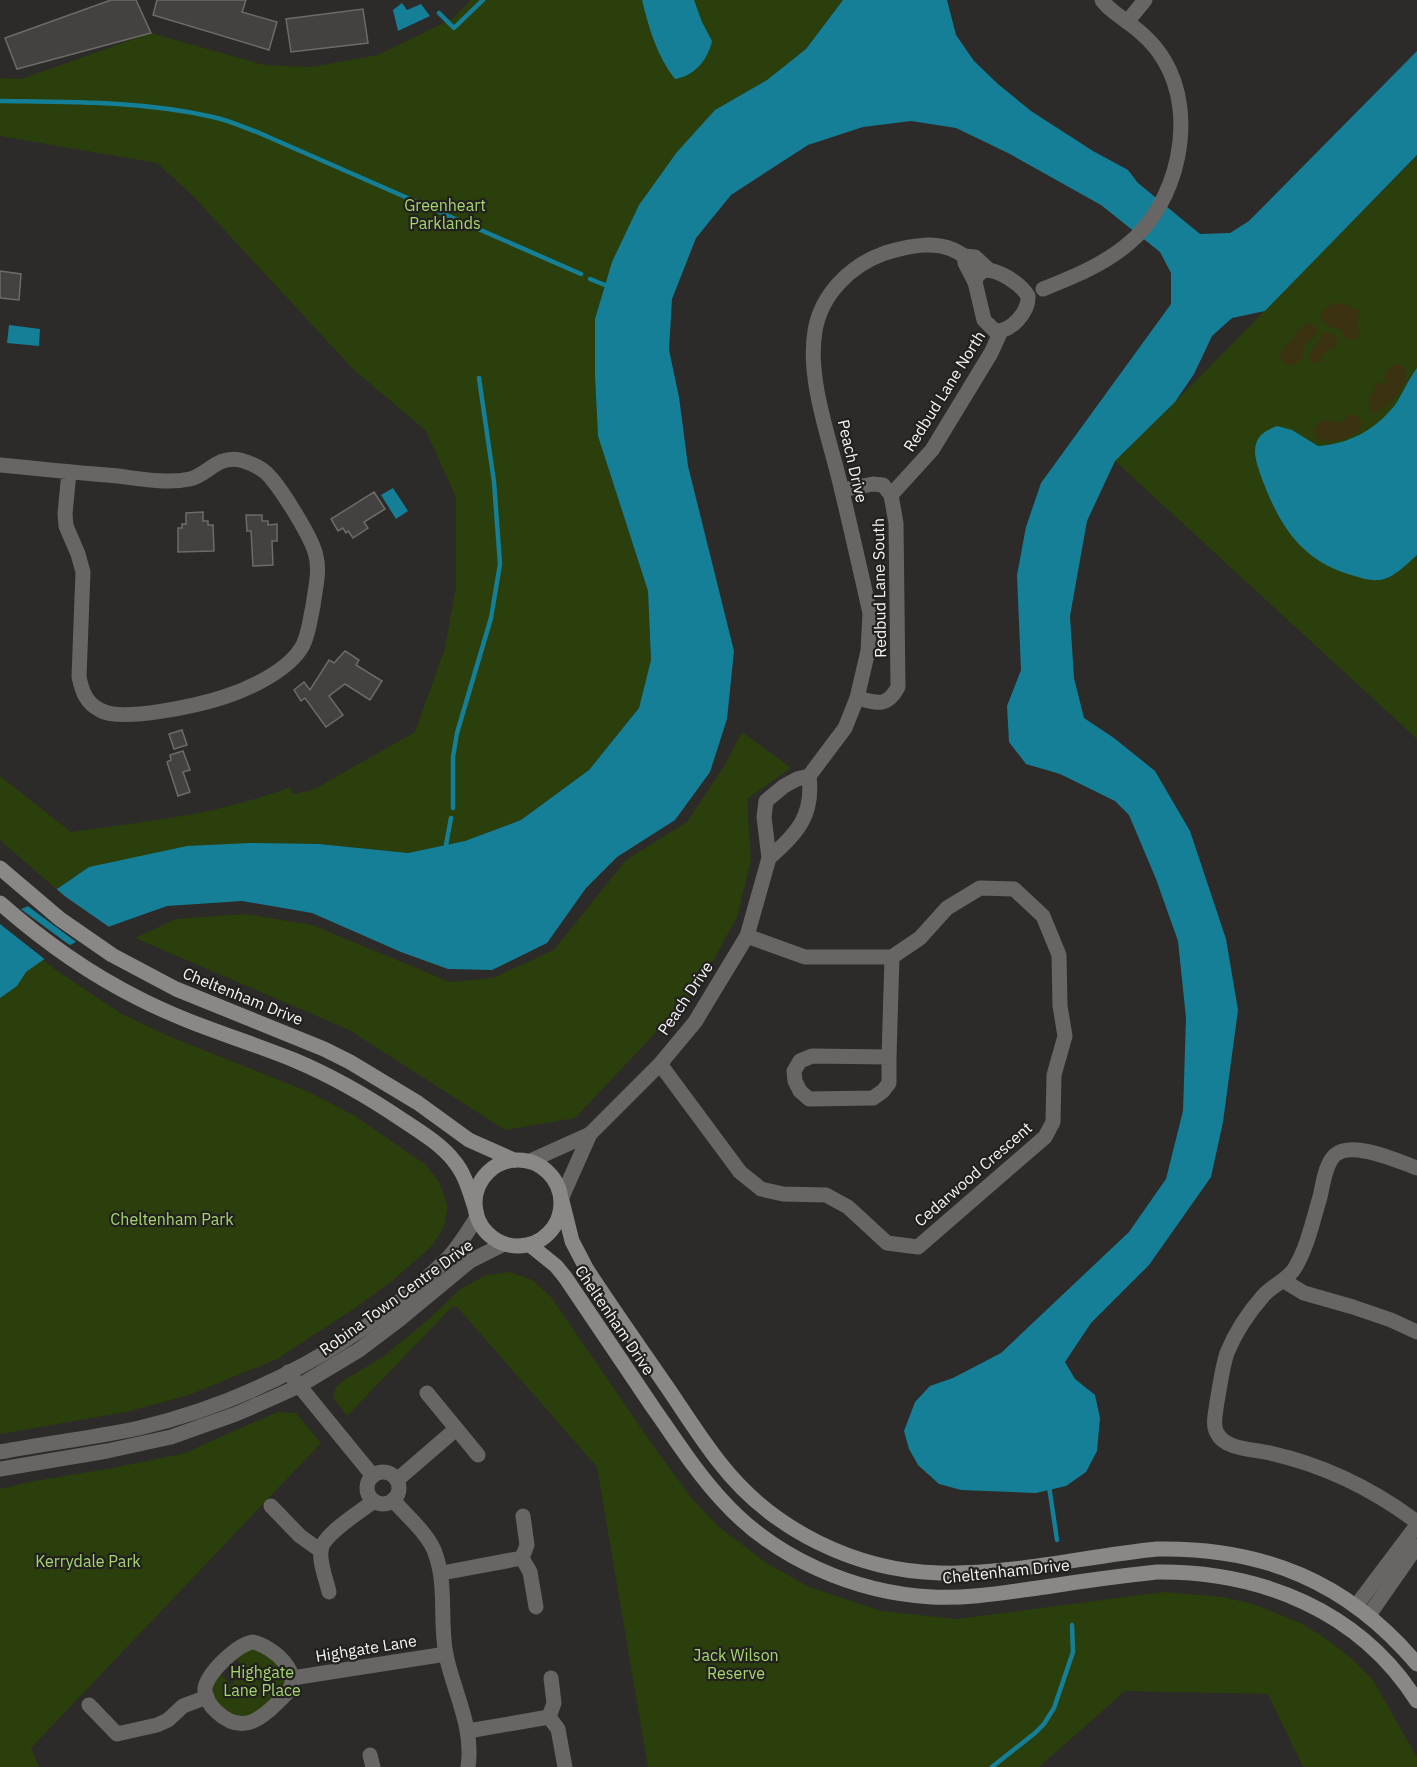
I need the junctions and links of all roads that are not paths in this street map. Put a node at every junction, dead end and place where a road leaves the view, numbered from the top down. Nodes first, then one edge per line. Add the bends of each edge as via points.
1 (1102, 0) edge
2 (1145, 0) edge
3 (1127, 22) junction
4 (964, 256) junction
5 (989, 270) junction
6 (975, 282) junction
7 (1023, 289) junction
8 (1043, 289) junction
9 (1028, 304) junction
10 (1001, 331) junction
11 (0, 465) edge
12 (69, 472) junction
13 (842, 490) junction
14 (891, 495) junction
15 (858, 698) junction
16 (809, 776) junction
17 (769, 858) junction
18 (4, 872) edge
19 (0, 903) edge
20 (747, 936) junction
21 (892, 957) junction
22 (889, 1058) junction
23 (660, 1064) junction
24 (590, 1134) junction
25 (514, 1160) junction
26 (530, 1161) junction
27 (1417, 1168) edge
28 (562, 1199) junction
29 (477, 1214) junction
30 (504, 1244) junction
31 (530, 1245) junction
32 (1284, 1281) junction
33 (1417, 1332) edge
34 (288, 1372) junction
35 (299, 1386) junction
36 (427, 1394) dead end
37 (456, 1429) junction
38 (0, 1452) edge
39 (478, 1455) dead end
40 (0, 1469) edge
41 (373, 1476) junction
42 (397, 1480) junction
43 (393, 1500) junction
44 (374, 1501) junction
45 (271, 1506) dead end
46 (523, 1516) dead end
47 (1417, 1523) edge
48 (1417, 1546) edge
49 (321, 1551) junction
50 (522, 1558) junction
51 (442, 1573) junction
52 (329, 1592) dead end
53 (1356, 1606) junction
54 (536, 1607) dead end
55 (1369, 1615) junction
56 (446, 1654) junction
57 (1417, 1664) edge
58 (292, 1678) junction
59 (550, 1678) dead end
60 (207, 1697) junction
61 (1417, 1701) edge
62 (89, 1705) dead end
63 (549, 1718) junction
64 (468, 1731) junction
65 (468, 1767) edge
66 (565, 1767) edge

1 - 3 street, Peach Drive
2 - 3 street
3 - 8 street, Peach Drive via 1162,57 1176,90 1180,134 1172,177 1155,214 1137,236 1104,262
4 - 5 street, Peach Drive via 975,257
4 - 6 street
4 - 13 street, Peach Drive via 932,244 879,255 843,278 823,306 815,330 813,355
5 - 6 street via 981,271
5 - 7 street, Peach Drive
6 - 10 street via 984,320 993,330
7 - 8 street, Peach Drive
7 - 9 street
8 - 9 street, Peach Drive
9 - 10 street, Peach Drive via 1018,319
10 - 14 street, Redbud Lane North via 932,450
11 - 12 street
12 - 12 street via 66,526 83,572 79,677 91,704 100,711 120,716 204,704 260,681 298,653 311,615 316,555 309,536 270,477 237,459 220,462 192,479 162,481
13 - 14 street, Redbud Lane South via 878,484
13 - 15 street, Peach Drive via 870,613 868,651
14 - 15 street, Redbud Lane South via 897,548 898,687 886,702
15 - 16 street, Peach Drive via 845,728
16 - 17 street, Peach Drive via 806,818
16 - 17 street, Peach Drive via 784,786 766,801
17 - 20 street, Peach Drive
18 - 25 main road, Cheltenham Drive via 60,919 112,955 204,1002 342,1058 401,1092 469,1140
19 - 29 main road via 91,972 139,999 303,1064 382,1106 455,1162
20 - 21 street via 806,957
20 - 23 street, Peach Drive via 695,1022
21 - 22 street
21 - 23 street, Cedarwood Crescent via 920,938 947,908 980,888 1014,889 1043,916 1059,955 1065,1036 1054,1075 1053,1122 1045,1137 918,1247 887,1243 848,1207 826,1195 761,1189 740,1172
22 - 22 street via 889,1083 873,1098 809,1099 795,1081 794,1071 800,1061 812,1056
23 - 24 street, Peach Drive
24 - 26 street, Peach Drive
24 - 28 street, Peach Drive
25 - 26 main road
25 - 29 main road via 497,1165 484,1176 476,1192
26 - 28 main road via 549,1172
27 - 32 street via 1353,1149 1338,1153 1327,1169 1297,1265
28 - 31 main road via 556,1226 542,1240
28 - 53 main road, Cheltenham Drive via 572,1240 586,1268 720,1464 757,1501 819,1543 889,1568 941,1573 998,1570 1157,1549 1214,1551 1271,1562 1321,1584
29 - 30 main road via 486,1232
29 - 34 street, Robina Town Centre Drive via 448,1257 396,1303 324,1353
30 - 31 main road
30 - 35 street, Robina Town Centre Drive via 470,1261 359,1350
31 - 61 main road, Cheltenham Drive via 565,1277 689,1459 723,1502 763,1537 806,1563 880,1590 932,1597 1006,1593 1157,1572 1239,1579 1270,1587 1343,1625 1383,1660
32 - 33 street via 1304,1293
32 - 47 street via 1265,1293 1227,1353 1214,1421 1216,1433 1233,1446 1322,1468 1358,1484 1394,1504
34 - 35 street
34 - 38 street, Robina Town Centre Drive via 206,1409 169,1420
35 - 40 street, Robina Town Centre Drive via 171,1437
35 - 41 street
36 - 37 street
37 - 39 street
37 - 42 street
41 - 42 street via 384,1472
41 - 44 street via 367,1485
42 - 43 street via 398,1494
43 - 44 street via 386,1504
43 - 51 street via 430,1542
44 - 49 street via 329,1536
45 - 49 street
46 - 50 street via 527,1545
47 - 53 street
48 - 55 street
49 - 52 street
50 - 51 street
50 - 54 street via 530,1572
51 - 56 street
53 - 55 main road, Cheltenham Drive
55 - 57 main road, Cheltenham Drive
56 - 58 street, Highgate Lane
56 - 64 street
58 - 60 street via 289,1692 251,1723 230,1721 215,1711
58 - 60 street via 290,1670 272,1651 248,1642 210,1676 205,1689
59 - 63 street via 554,1703
60 - 62 street via 183,1706 157,1725 117,1734
63 - 64 street
63 - 66 street via 558,1729
64 - 65 street

